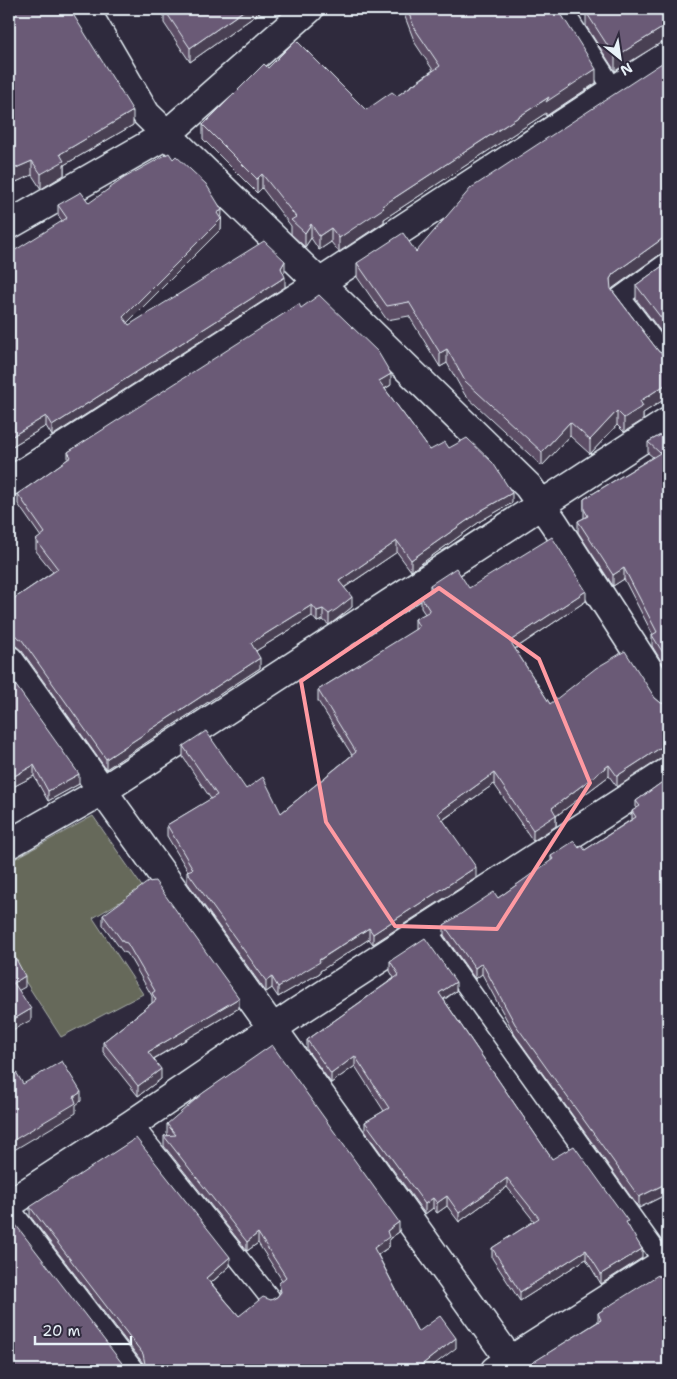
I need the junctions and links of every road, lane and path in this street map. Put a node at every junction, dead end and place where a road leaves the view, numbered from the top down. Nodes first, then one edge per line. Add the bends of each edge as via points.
1 (85, 9) edge
2 (309, 9) edge
3 (562, 9) edge
4 (668, 55) edge
5 (614, 90) junction
6 (166, 135) junction
7 (9, 225) edge
8 (668, 262) edge
9 (318, 284) junction
10 (668, 359) edge
11 (668, 422) edge
12 (9, 482) edge
13 (543, 505) junction
14 (9, 660) edge
15 (668, 700) edge
16 (668, 772) edge
17 (102, 791) junction
18 (9, 844) edge
19 (426, 928) junction
20 (274, 1028) junction
21 (132, 1124) junction
22 (9, 1205) edge
23 (666, 1261) edge
24 (270, 1298) edge
25 (507, 1367) edge
26 (134, 1370) edge

1 - 6 street via 146,114
2 - 6 street
3 - 5 lane
4 - 5 street
5 - 9 street
6 - 7 street
6 - 9 street
8 - 10 lane via 620,297
9 - 12 street
9 - 13 street via 528,486
11 - 13 street
13 - 15 street
13 - 17 street
14 - 17 street
16 - 19 street
17 - 18 street
17 - 20 street
19 - 20 street
19 - 23 lane
20 - 21 street
20 - 25 street
21 - 22 street
21 - 24 lane
22 - 26 lane
23 - 25 street

